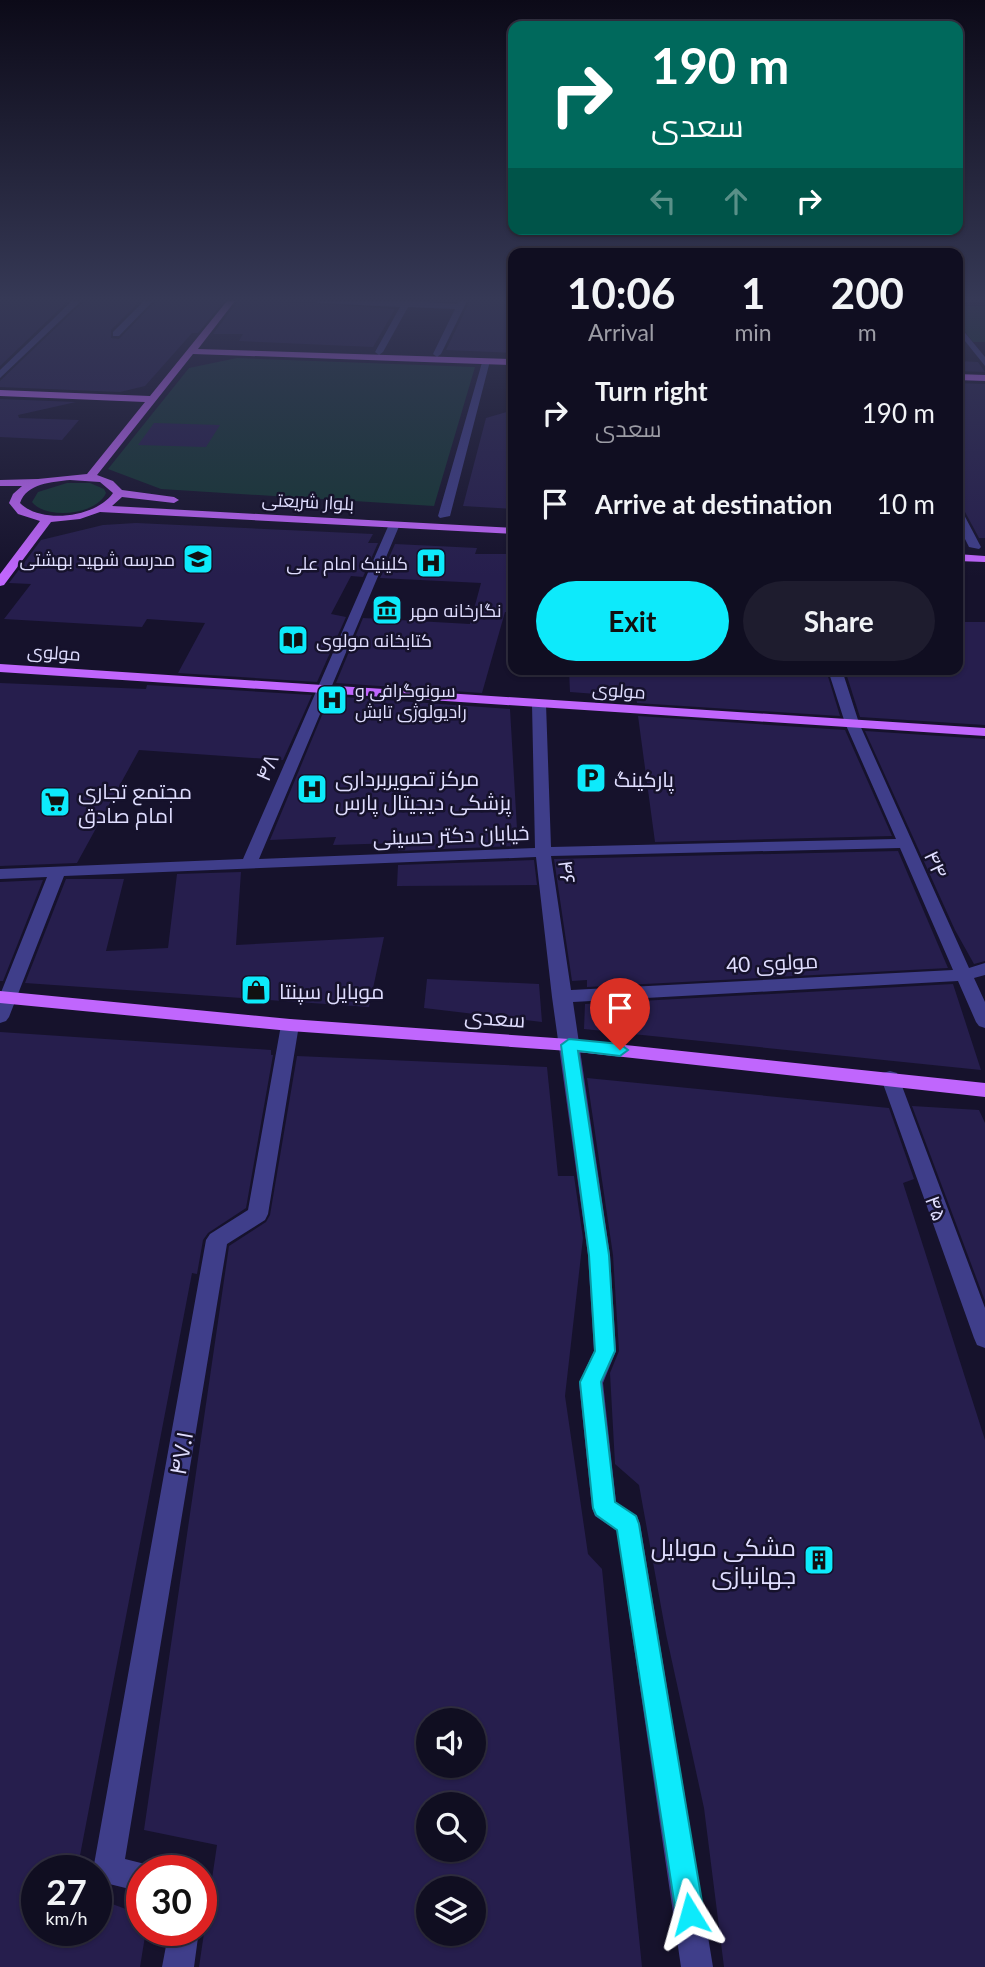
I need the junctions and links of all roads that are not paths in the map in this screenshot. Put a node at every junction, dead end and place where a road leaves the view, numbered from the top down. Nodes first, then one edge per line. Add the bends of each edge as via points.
1 (0, 393) edge
2 (158, 393) edge
3 (477, 393) edge
4 (153, 399) junction
5 (90, 477) junction
6 (43, 481) junction
7 (0, 483) edge
8 (118, 493) junction
9 (0, 500) edge
10 (14, 503) junction
11 (101, 509) junction
12 (444, 516) junction
13 (48, 518) junction
14 (508, 520) edge
15 (963, 520) edge
16 (394, 524) junction
17 (508, 531) edge
18 (980, 547) edge
19 (963, 557) edge
20 (985, 559) edge
21 (0, 582) edge
22 (0, 668) edge
23 (837, 675) edge
24 (324, 690) junction
25 (539, 704) junction
26 (852, 723) junction
27 (985, 732) edge
28 (904, 843) junction
29 (543, 852) junction
30 (250, 862) junction
31 (57, 873) junction
32 (0, 874) edge
33 (985, 969) edge
34 (964, 975) junction
35 (562, 996) junction
36 (5, 997) edge
37 (0, 1017) edge
38 (985, 1022) edge
39 (290, 1025) junction
40 (569, 1045) junction
41 (890, 1078) junction
42 (985, 1090) edge
43 (985, 1338) edge
44 (126, 1874) edge
45 (181, 1946) edge
46 (178, 1967) edge
47 (697, 1967) edge

1 - 4 main road
2 - 4 main road
3 - 12 street
4 - 5 main road
5 - 6 main road
5 - 8 main road via 112,484
6 - 7 main road
6 - 10 main road via 21,491
8 - 11 main road
8 - 12 main road, بلوار شریعتی
9 - 10 main road
10 - 13 main road via 24,513
11 - 13 main road, بلوار شریعتی
11 - 16 main road, بلوار شریعتی
12 - 14 main road, بلوار شریعتی
13 - 21 main road
15 - 18 street
16 - 17 main road, بلوار شریعتی
16 - 24 street, ۴۸
19 - 20 main road
22 - 24 main road, مولوی
23 - 26 street
24 - 25 main road, مولوی
24 - 30 street, ۴۸
25 - 26 main road, مولوی
25 - 29 street, ۴۶
26 - 27 main road, مولوی
26 - 28 street, ۴۴
28 - 29 street, خیابان دکتر حسینی
28 - 34 street, ۴۴
29 - 30 street, خیابان دکتر حسینی
29 - 35 street, ۴۶
30 - 31 street, خیابان دکتر حسینی
31 - 32 street, خیابان دکتر حسینی
31 - 36 street
33 - 34 street, مولوی 40
34 - 35 street, مولوی 40
34 - 38 street, ۴۴
35 - 40 street, ۴۶
36 - 37 street
36 - 39 main road, سعدی
39 - 40 main road, سعدی
39 - 44 street, ۴۷.۱ via 258,1214 217,1240 214,1254 108,1870
40 - 41 main road, سعدی
40 - 47 street, ۴۶ via 599,1255 605,1351 591,1382 604,1508 628,1524
41 - 42 main road, سعدی
41 - 43 street, ۴۵
45 - 46 street

